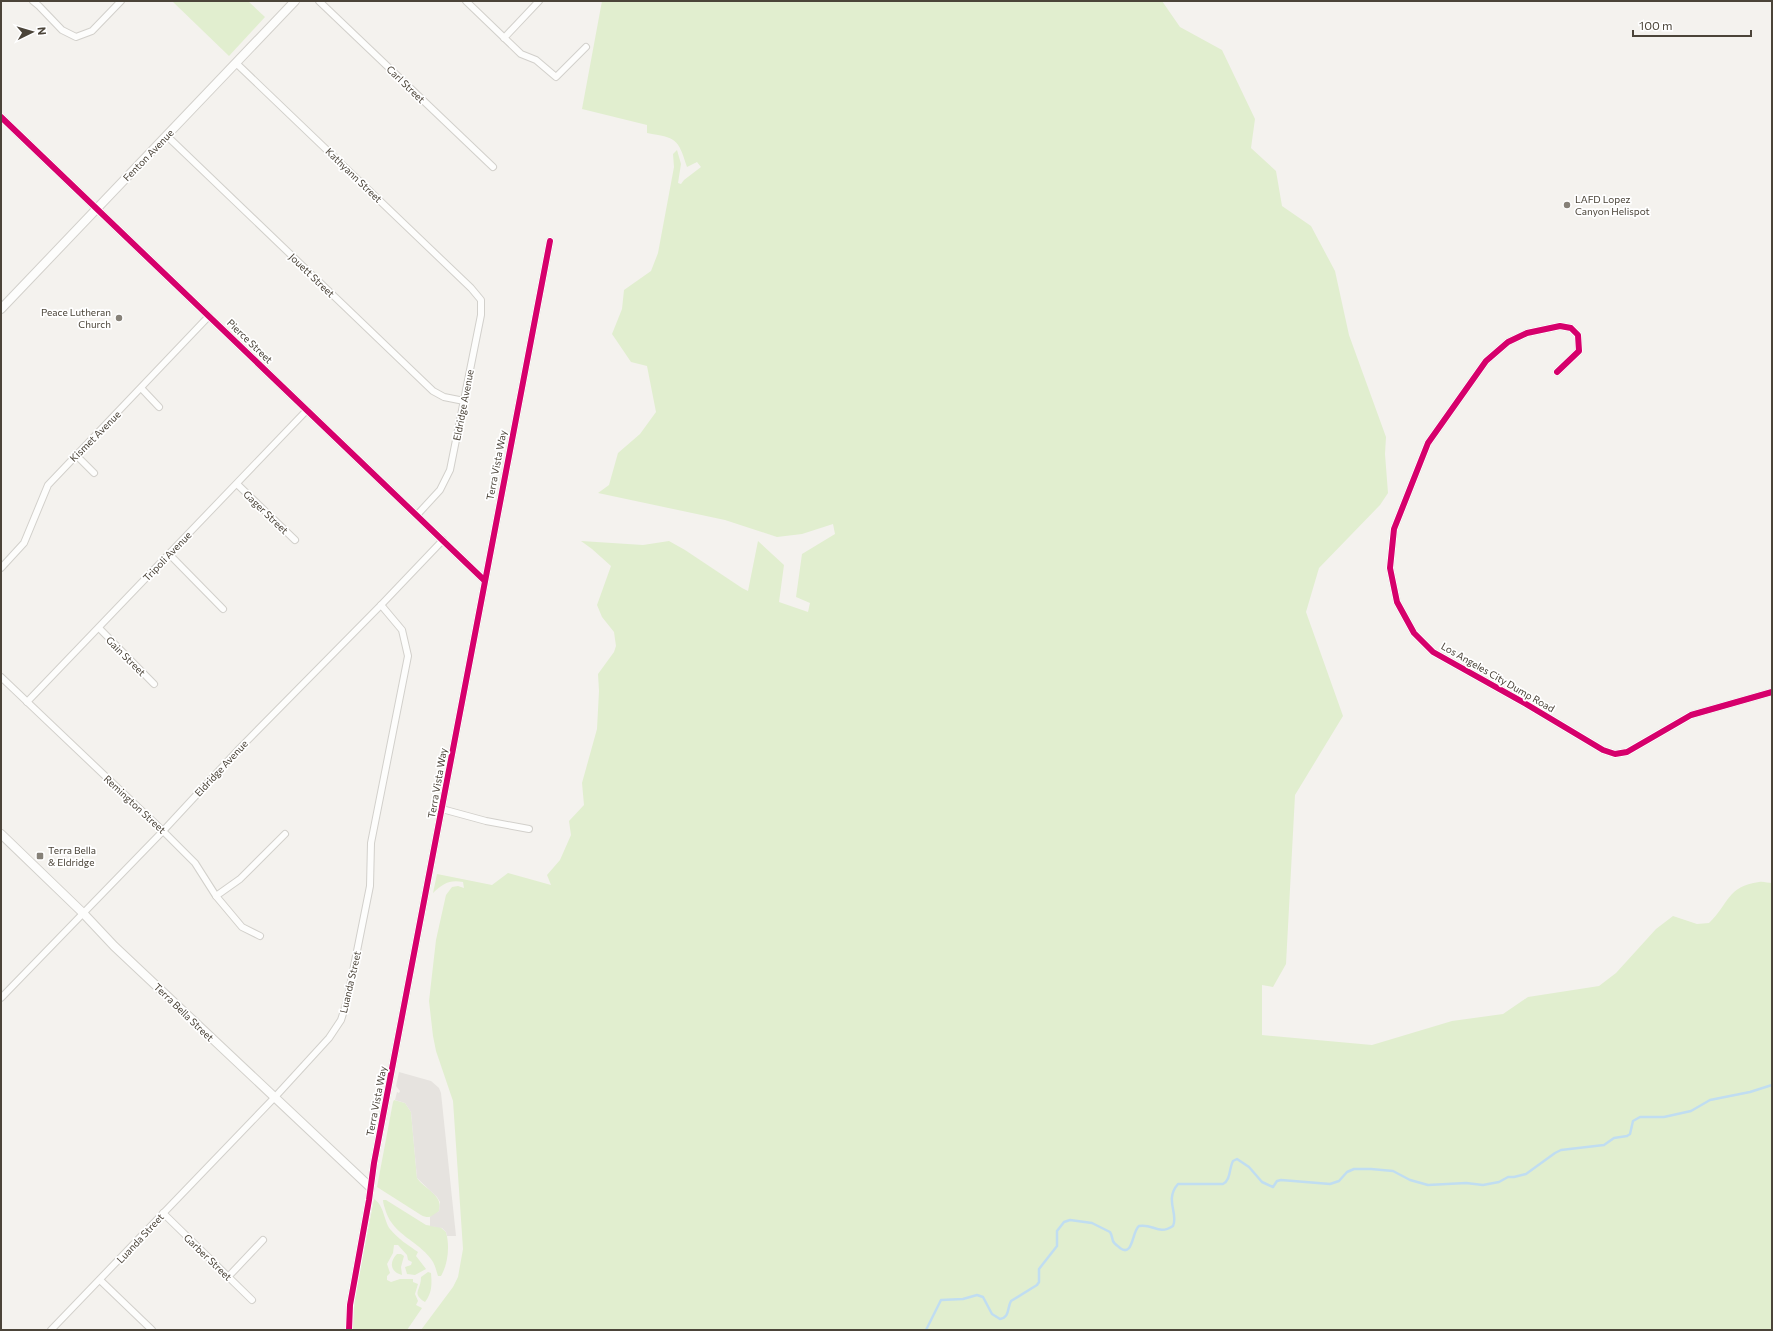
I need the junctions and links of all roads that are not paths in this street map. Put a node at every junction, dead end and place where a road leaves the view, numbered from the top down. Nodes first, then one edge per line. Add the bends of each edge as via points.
1 (33, 1) edge
2 (121, 1) edge
3 (295, 1) edge
4 (319, 1) edge
5 (466, 1) edge
6 (539, 1) edge
7 (504, 38) junction
8 (586, 47) dead end
9 (236, 63) junction
10 (1, 117) edge
11 (167, 136) junction
12 (493, 167) dead end
13 (97, 209) junction
14 (550, 241) dead end
15 (471, 288) joint
16 (1, 309) edge
17 (210, 316) junction
18 (1557, 372) dead end
19 (142, 389) junction
20 (464, 401) junction
21 (159, 407) dead end
22 (307, 410) junction
23 (76, 455) junction
24 (94, 473) dead end
25 (237, 484) junction
26 (417, 515) junction
27 (295, 540) dead end
28 (443, 540) junction
29 (169, 554) junction
30 (1, 568) edge
31 (484, 580) junction
32 (381, 605) junction
33 (223, 609) dead end
34 (98, 628) junction
35 (1, 677) edge
36 (154, 684) dead end
37 (1772, 692) edge
38 (27, 702) junction
39 (442, 809) junction
40 (529, 829) dead end
41 (163, 831) junction
42 (1, 834) edge
43 (285, 834) dead end
44 (216, 896) junction
45 (83, 913) junction
46 (260, 936) dead end
47 (1, 998) edge
48 (275, 1097) junction
49 (370, 1187) junction
50 (163, 1213) junction
51 (264, 1240) dead end
52 (228, 1276) junction
53 (100, 1280) junction
54 (252, 1300) dead end
55 (51, 1330) edge
56 (152, 1330) edge
57 (349, 1330) edge

1 - 2 street via 62,30 76,37 92,31
3 - 9 street, Fenton Avenue
4 - 12 street, Carl Street
5 - 7 street
6 - 7 street
7 - 8 street via 521,54 536,60 556,77
9 - 11 street, Fenton Avenue
9 - 15 street, Kathyann Street
10 - 13 street, Pierce Street
11 - 13 street, Fenton Avenue
11 - 20 street, Jouett Street via 433,391 444,397
13 - 16 street, Fenton Avenue
13 - 17 street, Pierce Street
14 - 31 street, Terra Vista Way
15 - 20 street, Eldridge Avenue via 481,300 481,315
17 - 19 street, Kismet Avenue
17 - 22 street, Pierce Street
18 - 37 street, Los Angeles City Dump Road via 1579,352 1578,335 1571,328 1560,326 1527,333 1508,342 1486,360 1428,443 1394,529 1390,568 1397,602 1414,633 1433,652 1603,750 1615,754 1627,752 1691,715
19 - 21 street
19 - 23 street, Kismet Avenue
20 - 26 street, Eldridge Avenue via 450,470 440,490
22 - 25 street, Tripoli Avenue
22 - 26 street, Pierce Street
23 - 24 street
23 - 30 street, Kismet Avenue via 48,485 24,543
25 - 27 street, Gager Street
25 - 29 street, Tripoli Avenue
26 - 28 street, Pierce Street
28 - 31 street, Pierce Street
28 - 32 street, Eldridge Avenue
29 - 33 street
29 - 34 street, Tripoli Avenue
31 - 39 street, Terra Vista Way
32 - 41 street, Eldridge Avenue via 238,749
32 - 48 street, Luanda Street via 402,630 408,656 371,843 370,886 347,1002 341,1020 329,1038
34 - 36 street, Gain Street
34 - 38 street, Tripoli Avenue
35 - 38 street, Remington Street
38 - 41 street, Remington Street
39 - 40 street
39 - 49 street, Terra Vista Way
41 - 44 street, Remington Street via 195,863
41 - 45 street, Eldridge Avenue
42 - 45 street, Terra Bella Street
43 - 44 street via 240,879
44 - 46 street, Remington Street via 242,927
45 - 47 street, Eldridge Avenue
45 - 48 street, Terra Bella Street via 114,946
48 - 49 street, Terra Bella Street
48 - 50 street, Luanda Street
49 - 57 street, Terra Vista Way via 350,1305
50 - 52 street, Garber Street
50 - 53 street, Luanda Street
51 - 52 street
52 - 54 street, Garber Street
53 - 55 street, Luanda Street
53 - 56 street

